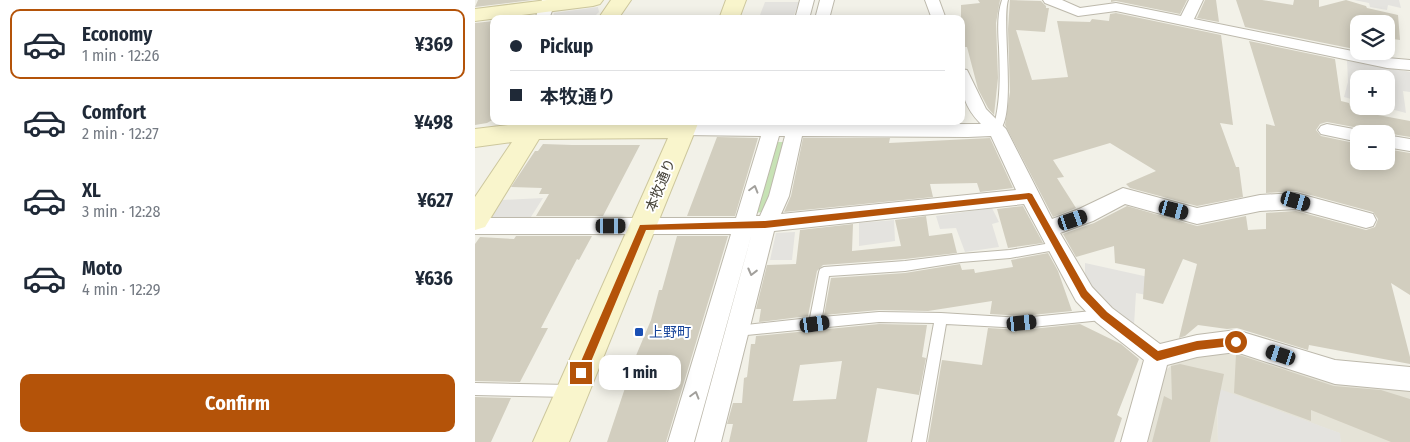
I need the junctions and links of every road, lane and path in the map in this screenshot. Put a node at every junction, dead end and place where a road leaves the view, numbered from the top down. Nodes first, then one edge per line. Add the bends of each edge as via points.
1 (593, 0) edge
2 (621, 0) edge
3 (736, 0) edge
4 (807, 0) edge
5 (827, 0) edge
6 (932, 0) edge
7 (1005, 0) edge
8 (1051, 0) edge
9 (1196, 0) edge
10 (546, 8) edge
11 (475, 15) edge
12 (611, 15) edge
13 (730, 15) edge
14 (803, 15) edge
15 (823, 15) edge
16 (938, 15) edge
17 (1185, 22) junction
18 (1410, 65) edge
19 (965, 82) edge
20 (685, 125) edge
21 (773, 125) edge
22 (536, 126) edge
23 (796, 126) edge
24 (504, 127) edge
25 (997, 129) junction
26 (1327, 130) dead end
27 (1350, 134) edge
28 (475, 138) edge
29 (1395, 142) edge
30 (1410, 145) edge
31 (1029, 196) junction
32 (475, 219) edge
33 (1366, 220) dead end
34 (754, 225) junction
35 (475, 226) edge
36 (643, 227) junction
37 (1052, 238) junction
38 (1104, 315) junction
39 (941, 318) junction
40 (815, 324) junction
41 (737, 331) junction
42 (1157, 356) junction
43 (1410, 378) edge
44 (475, 389) edge
45 (574, 391) junction
46 (551, 442) edge
47 (681, 442) edge
48 (708, 442) edge
49 (919, 442) edge
50 (1135, 442) edge

1 - 10 street
2 - 12 street
3 - 13 street
4 - 14 street
5 - 15 street
6 - 16 street
7 - 25 lane via 1004,108
8 - 17 street via 1078,12 1116,7
9 - 17 street
10 - 11 street
17 - 18 street
19 - 25 street via 979,112
20 - 21 street
20 - 22 street
20 - 36 street, 本牧通り
21 - 23 street
34 -> 21 street
22 - 24 street
22 - 32 street
23 - 25 street
23 - 34 street via 779,196
24 - 28 street
25 - 31 street
26 - 27 street
29 - 30 street
31 - 34 street
31 - 37 street
33 - 37 street via 1296,201 1260,203 1197,216 1123,196
34 - 36 street
34 -> 41 street
47 -> 34 street
35 - 36 street
36 - 45 street, 本牧通り
37 - 38 street via 1084,294
37 - 40 lane via 1010,254 824,272
38 - 39 lane via 1022,323
38 - 42 street
39 - 40 lane via 879,317
39 - 49 lane
40 - 41 lane
41 - 48 street
42 - 43 street via 1197,346 1236,342 1335,372
42 - 50 street
44 - 45 lane
45 - 46 street, 本牧通り

